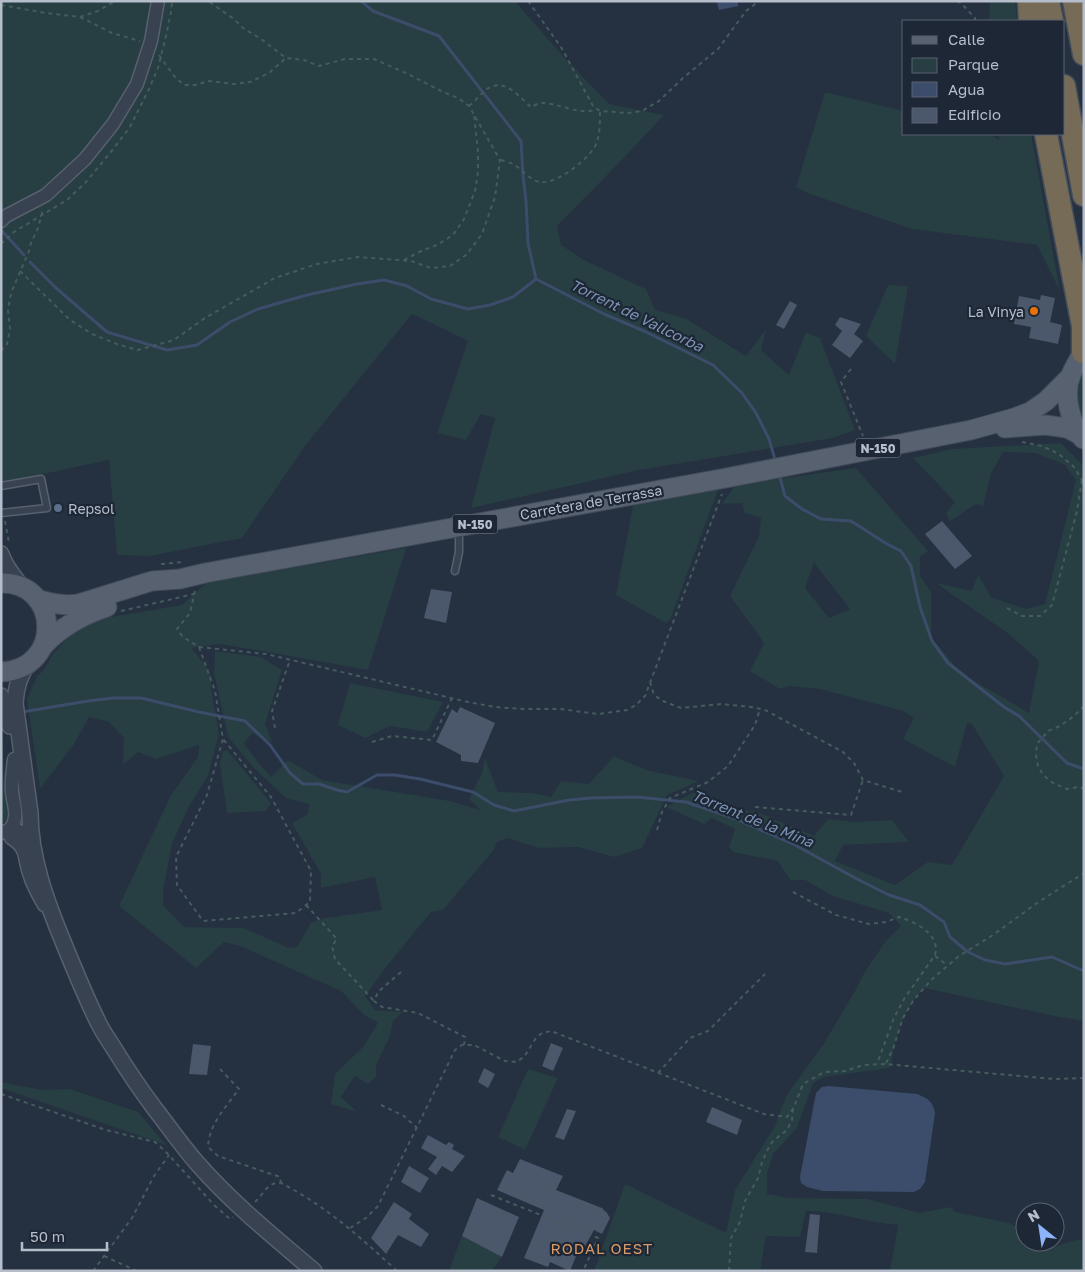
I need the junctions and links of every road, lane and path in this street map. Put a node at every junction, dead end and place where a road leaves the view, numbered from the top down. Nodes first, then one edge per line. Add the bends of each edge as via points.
1 (115, 1) edge
2 (158, 1) edge
3 (208, 1) edge
4 (528, 1) edge
5 (759, 1) edge
6 (957, 1) edge
7 (1029, 1) edge
8 (1048, 1) edge
9 (1074, 1) edge
10 (1, 5) edge
11 (80, 17) junction
12 (975, 20) edge
13 (1030, 20) edge
14 (1052, 20) edge
15 (150, 44) junction
16 (1084, 54) edge
17 (286, 58) junction
18 (1065, 91) edge
19 (469, 106) junction
20 (597, 109) junction
21 (600, 111) junction
22 (474, 113) junction
23 (1046, 135) edge
24 (500, 160) junction
25 (1084, 194) edge
26 (46, 195) junction
27 (1, 221) edge
28 (404, 260) junction
29 (20, 271) junction
30 (1, 351) edge
31 (1084, 351) edge
32 (851, 370) dead end
33 (1070, 377) junction
34 (972, 430) junction
35 (1082, 437) edge
36 (1021, 442) dead end
37 (868, 450) junction
38 (726, 478) junction
39 (1082, 480) junction
40 (1084, 483) edge
41 (1, 486) edge
42 (1, 498) edge
43 (2, 513) edge
44 (459, 526) junction
45 (6, 552) edge
46 (167, 563) dead end
47 (160, 565) dead end
48 (455, 571) dead end
49 (199, 575) junction
50 (180, 579) junction
51 (1, 583) edge
52 (22, 587) junction
53 (194, 594) junction
54 (37, 599) junction
55 (1007, 608) dead end
56 (115, 612) dead end
57 (43, 646) junction
58 (199, 646) junction
59 (290, 660) junction
60 (28, 664) junction
61 (1, 672) edge
62 (650, 682) junction
63 (1, 696) edge
64 (452, 698) junction
65 (1084, 706) edge
66 (760, 709) junction
67 (275, 728) dead end
68 (223, 739) junction
69 (372, 742) dead end
70 (14, 759) junction
71 (863, 780) junction
72 (1084, 789) edge
73 (902, 792) dead end
74 (755, 807) dead end
75 (657, 830) dead end
76 (27, 832) junction
77 (6, 834) edge
78 (1084, 873) edge
79 (794, 892) dead end
80 (306, 905) junction
81 (57, 926) junction
82 (935, 955) junction
83 (947, 965) junction
84 (401, 972) dead end
85 (765, 974) dead end
86 (374, 1000) junction
87 (464, 1045) junction
88 (877, 1064) junction
89 (885, 1064) junction
90 (220, 1069) dead end
91 (658, 1072) junction
92 (1084, 1078) edge
93 (1, 1094) edge
94 (381, 1105) dead end
95 (794, 1107) junction
96 (417, 1128) junction
97 (169, 1156) junction
98 (281, 1182) junction
99 (491, 1195) dead end
100 (245, 1210) junction
101 (350, 1228) junction
102 (104, 1256) junction
103 (93, 1271) edge
104 (137, 1271) edge
105 (314, 1271) edge
106 (397, 1271) edge
107 (583, 1271) edge
108 (730, 1271) edge

1 - 11 path
2 - 15 street
3 - 17 path
4 - 20 path via 561,47
5 - 21 path via 746,11 718,49 659,101 642,111
6 - 12 path
7 - 13 highway
8 - 14 highway
9 - 16 highway
10 - 11 path
11 - 15 path via 112,33
15 - 17 path via 184,85 208,81 250,82 269,73
15 - 26 street via 137,84 113,124 85,159
17 - 19 path via 319,66 345,59 374,60
18 - 25 highway
19 - 20 path via 488,89 502,85 531,107 540,103 579,110
19 - 22 path
20 - 21 path
21 - 24 path via 597,142 593,150 555,180 535,181 513,164
22 - 24 path
22 - 28 path via 478,172 475,191 464,219 454,235
23 - 31 highway via 1083,326
24 - 28 path via 495,197 482,234 466,255 450,266 431,268
26 - 27 street
26 - 29 path via 38,228
28 - 29 path via 358,257 317,264 275,278 205,318 174,340 138,350 92,334 70,320
29 - 30 path via 11,293 7,344
31 - 33 main road, N-150
32 - 37 path via 841,382
33 - 34 main road, Carretera de Terrassa / N-150 via 1030,412
33 - 35 main road, N-150 via 1068,407
34 - 35 main road, Carretera de Terrassa / N-150 via 1046,425 1067,428
34 - 37 main road, Carretera de Terrassa / N-150
36 - 39 path via 1042,446 1059,454 1074,467
37 - 38 main road, Carretera de Terrassa / N-150
38 - 44 main road, Carretera de Terrassa / N-150
38 - 62 path
39 - 40 path
39 - 55 path via 1052,606 1040,616 1022,616
41 - 43 lane via 41,479 47,508
42 - 43 path
43 - 45 path via 9,542
44 - 48 lane
44 - 49 main road, Carretera de Terrassa / N-150
45 - 52 street via 3,561
46 - 47 path
49 - 50 main road, Carretera de Terrassa / N-150
49 - 53 path
50 - 54 main road, Carretera de Terrassa / N-150 via 152,581 66,606
50 - 57 main road, Carretera de Terrassa / N-150 via 88,614 58,632
51 - 52 main road, N-150
52 - 54 main road, N-150
53 - 56 path
53 - 58 path via 190,613 177,628 183,637
54 - 57 main road, N-150 via 47,622
57 - 60 main road, N-150
58 - 59 path
58 - 68 path via 214,691
59 - 64 path
59 - 67 path via 272,711
60 - 61 main road
60 - 76 street via 20,676 15,703 30,813
62 - 64 path via 636,705 627,710 598,714 495,707
62 - 66 path via 654,694 681,708 721,704
63 - 70 street via 9,719
64 - 69 path via 432,740 392,736
65 - 72 path via 1060,726 1048,731 1037,744 1036,755 1043,775 1053,783 1067,789
66 - 71 path via 843,752 854,763
66 - 75 path via 755,725 728,766 708,782 670,798
68 - 80 path via 271,798 311,871 310,902
68 - 80 path via 207,795 176,857 176,885 203,921 296,913
70 - 76 street
70 - 77 street via 12,791 16,816
71 - 73 path
71 - 74 path via 851,815
76 - 77 street
76 - 81 street
77 - 81 street via 22,846 33,884
78 - 83 path
79 - 82 path via 836,915 869,924 899,917 916,923 930,934
80 - 86 path via 337,939 332,946 335,959
81 - 100 street via 100,1025 133,1078 197,1163
82 - 83 path
82 - 88 path via 894,1018
83 - 89 path via 913,1001
84 - 86 path via 378,992
85 - 91 path via 708,1031 690,1038
86 - 87 path via 382,1007 418,1013 466,1037
87 - 91 path via 474,1045 505,1061 516,1062 524,1057 536,1038 551,1031
87 - 96 path via 455,1050
88 - 89 path
88 - 95 path via 824,1072 803,1084
89 - 92 path via 1054,1079
90 - 98 path via 239,1089 214,1123 208,1147 218,1156 280,1177
91 - 95 path via 764,1114 787,1117
93 - 97 path via 106,1130 155,1142
94 - 96 path via 404,1116
95 - 108 path via 792,1120 768,1149 758,1178 745,1201 732,1238
96 - 101 path via 378,1206
97 - 100 path via 230,1219
97 - 102 path via 154,1176 132,1218
98 - 100 path via 270,1184
98 - 101 path
99 - 107 path via 598,1238
100 - 105 street
101 - 106 path
102 - 103 path
102 - 104 path

